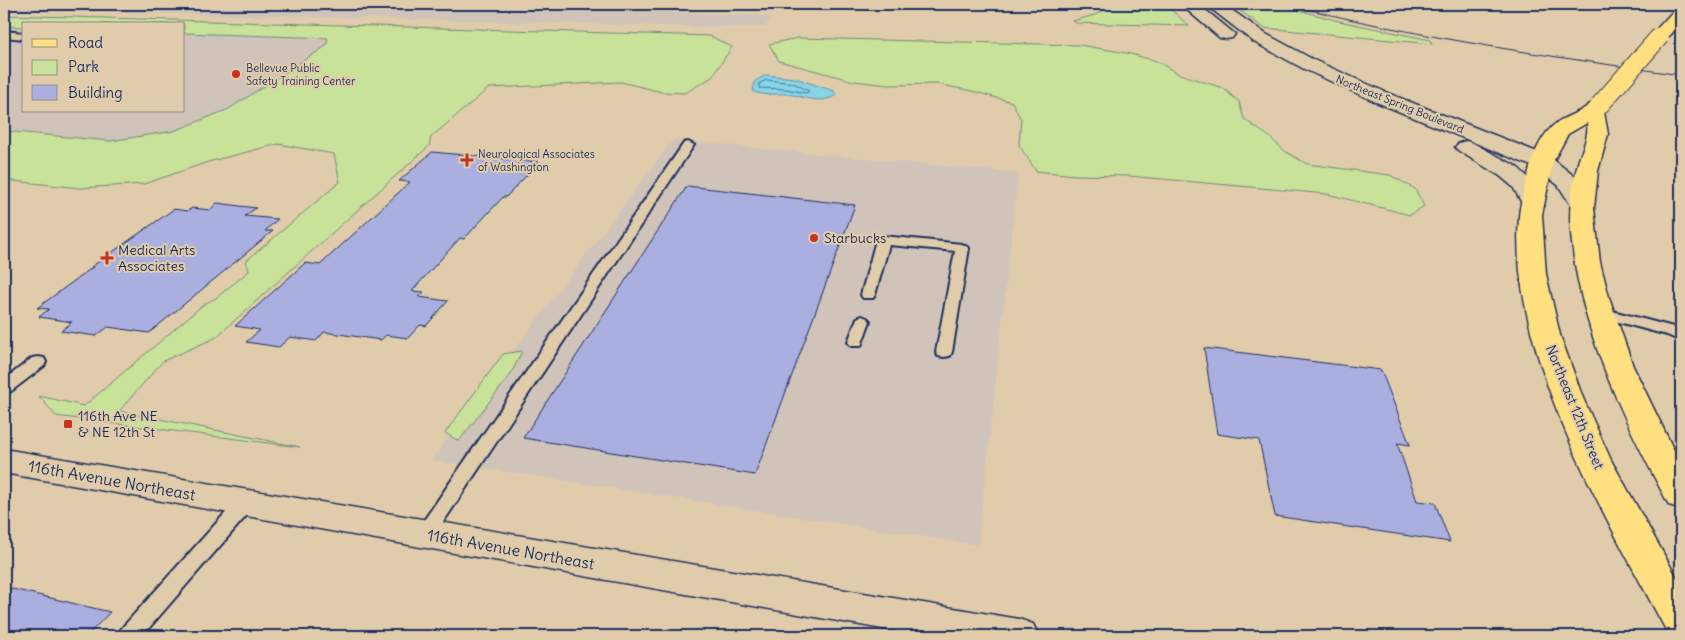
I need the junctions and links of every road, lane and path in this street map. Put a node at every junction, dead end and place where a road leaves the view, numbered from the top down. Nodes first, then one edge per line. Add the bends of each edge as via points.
1 (1188, 4) edge
2 (1214, 4) edge
3 (1680, 9) edge
4 (4, 34) edge
5 (22, 36) edge
6 (1596, 109) junction
7 (688, 145) dead end
8 (1542, 162) junction
9 (1532, 202) junction
10 (1582, 205) junction
11 (868, 294) dead end
12 (1601, 313) junction
13 (862, 321) dead end
14 (1681, 336) edge
15 (856, 342) dead end
16 (944, 352) dead end
17 (38, 362) dead end
18 (4, 388) edge
19 (4, 461) edge
20 (1681, 496) edge
21 (246, 503) junction
22 (424, 534) junction
23 (1681, 620) edge
24 (128, 636) edge
25 (1018, 636) edge

1 - 9 street, Northeast Spring Boulevard via 1245,46 1290,71 1471,149 1508,171 1522,184
2 - 8 street, Northeast Spring Boulevard via 1275,47 1324,72
3 - 6 main road, Northeast 12th Street, bridge
4 - 5 lane
6 - 8 main road, Northeast 12th Street via 1564,127
6 - 10 main road via 1598,133 1586,174
7 - 22 lane
8 - 9 main road, Northeast 12th Street
8 - 10 street, Northeast Spring Boulevard via 1566,181
9 - 23 main road, Northeast 12th Street via 1532,263 1547,337 1558,370 1604,480
10 - 12 main road via 1589,269
11 - 16 lane via 883,240 962,248
12 - 14 lane
12 - 20 main road via 1634,401
13 - 15 lane
17 - 18 lane
19 - 21 street, 116th Avenue Northeast
21 - 22 street, 116th Avenue Northeast
21 - 24 lane
22 - 25 street, 116th Avenue Northeast

